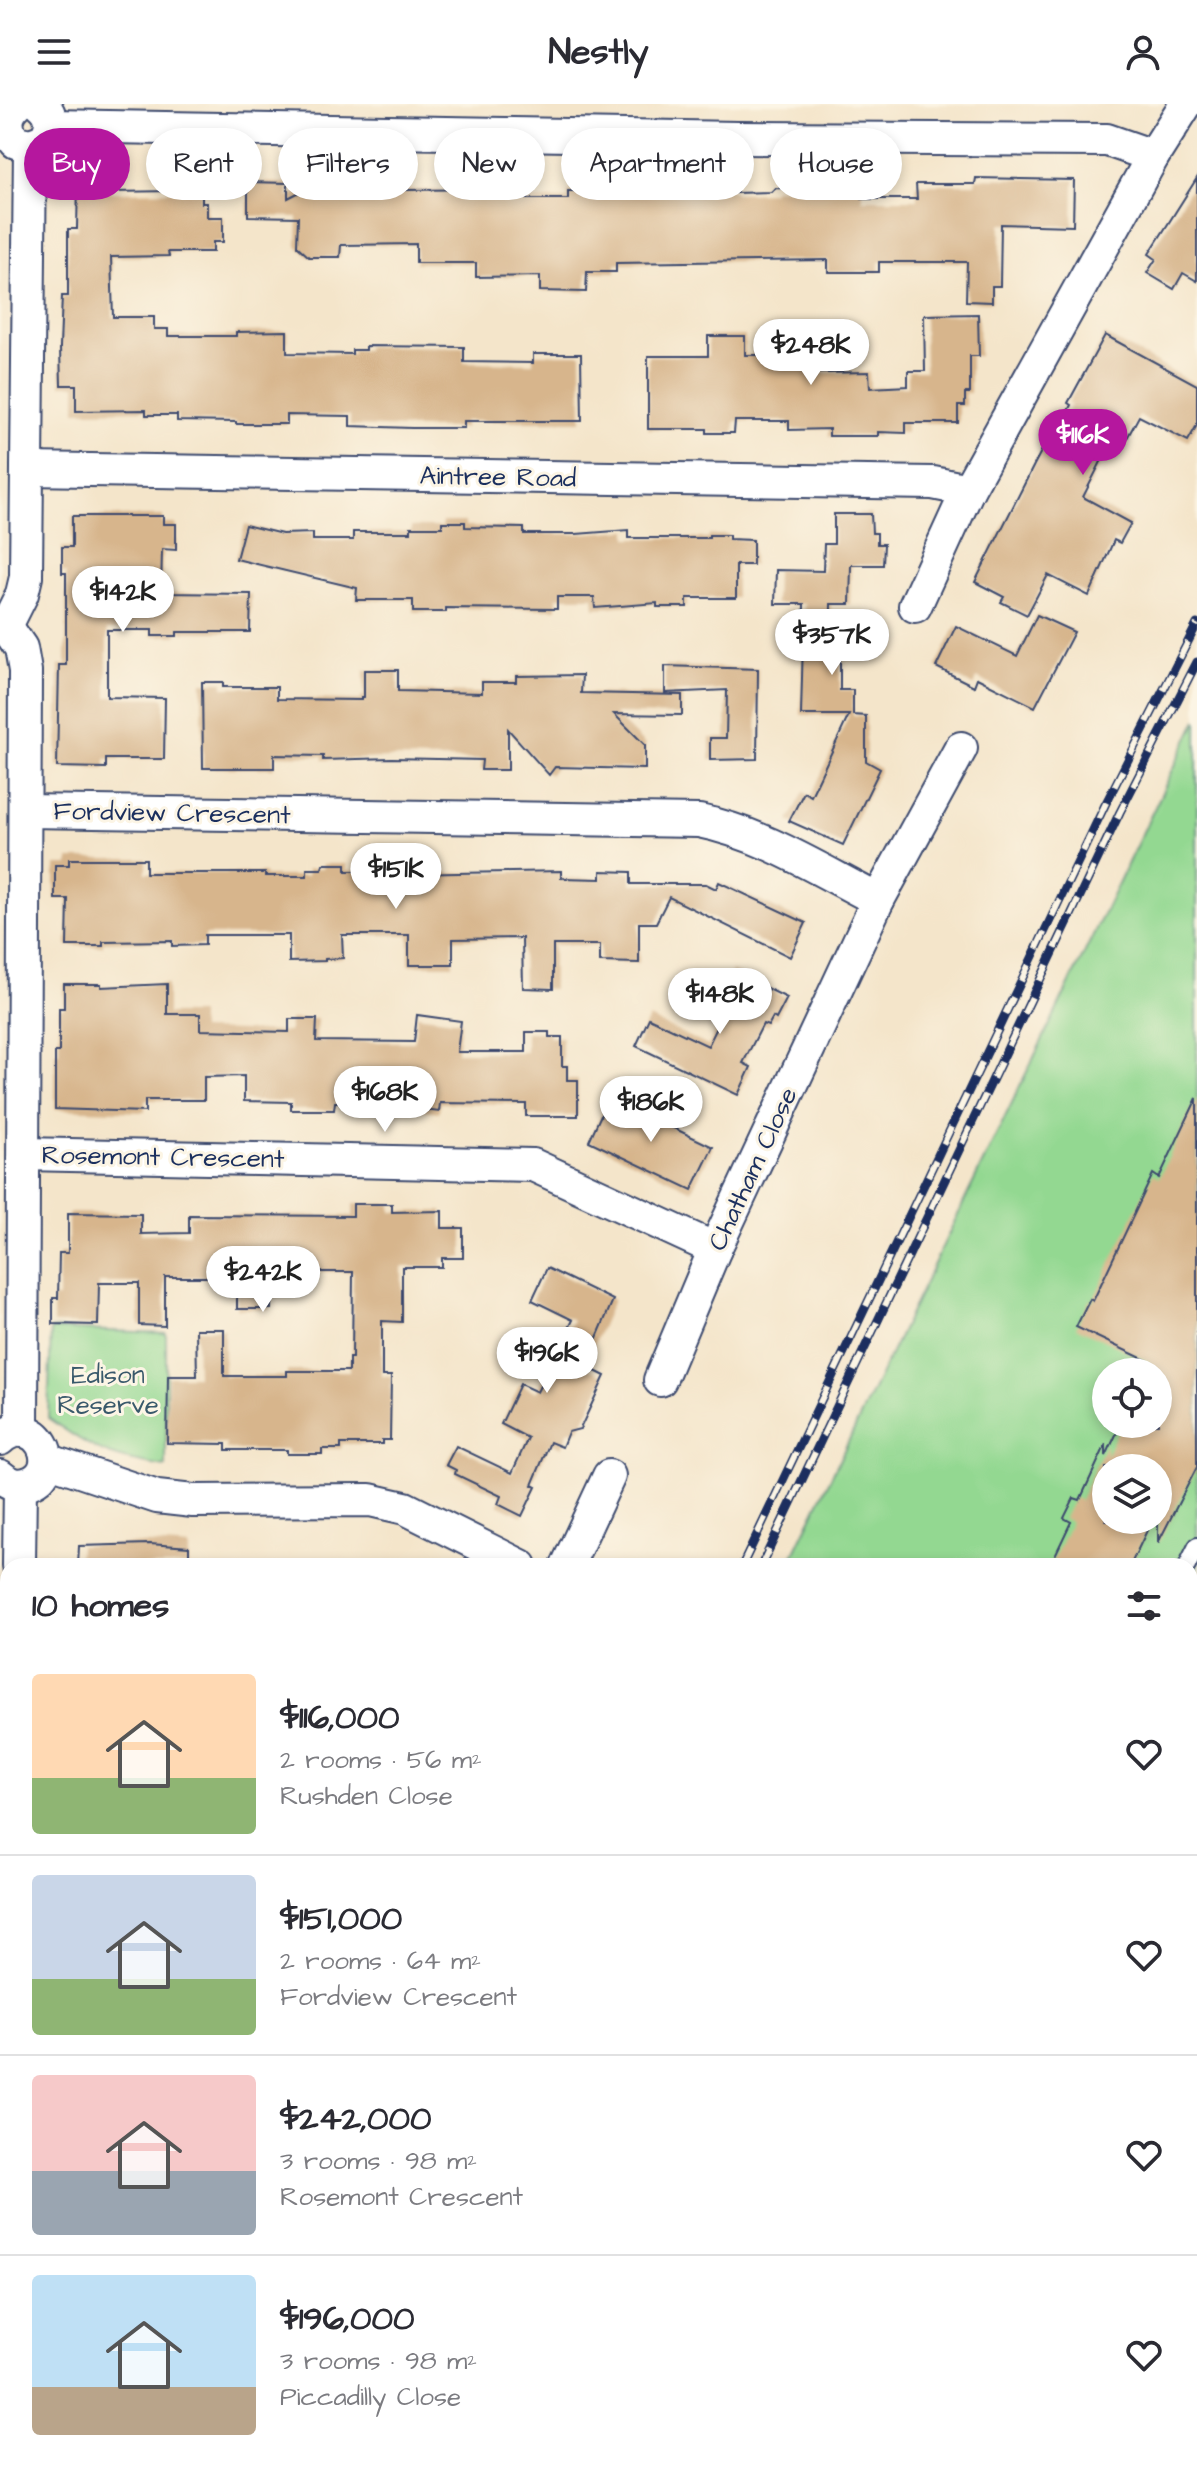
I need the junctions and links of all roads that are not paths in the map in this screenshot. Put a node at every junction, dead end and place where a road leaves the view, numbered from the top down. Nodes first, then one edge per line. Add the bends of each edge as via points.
1 (1186, 104) edge
2 (11, 107) edge
3 (41, 125) edge
4 (1153, 156) junction
5 (27, 469) junction
6 (968, 490) junction
7 (915, 606) dead end
8 (3, 625) edge
9 (961, 748) dead end
10 (25, 811) junction
11 (878, 900) junction
12 (24, 1154) junction
13 (715, 1249) junction
14 (660, 1380) dead end
15 (11, 1435) edge
16 (47, 1460) junction
17 (609, 1476) dead end
18 (10, 1481) edge
19 (18, 1558) edge
20 (505, 1558) edge
21 (571, 1558) edge

1 - 4 street
2 - 3 street via 7,122 16,142
3 - 4 street via 1107,140
3 - 5 street
4 - 6 street
5 - 6 street, Aintree Road via 933,483
5 - 8 street via 26,577
6 - 7 street
8 - 10 street via 21,648 25,671
9 - 11 street, Chatham Close
10 - 11 street, Fordview Crescent via 699,821 760,840
10 - 12 street
11 - 13 street, Chatham Close
12 - 13 street, Rosemont Crescent via 533,1165
12 - 15 street
13 - 14 street, Chatham Close
15 - 16 street via 37,1437
16 - 18 street via 35,1480
16 - 20 street via 157,1497 370,1500 405,1508
17 - 21 street
18 - 19 street

